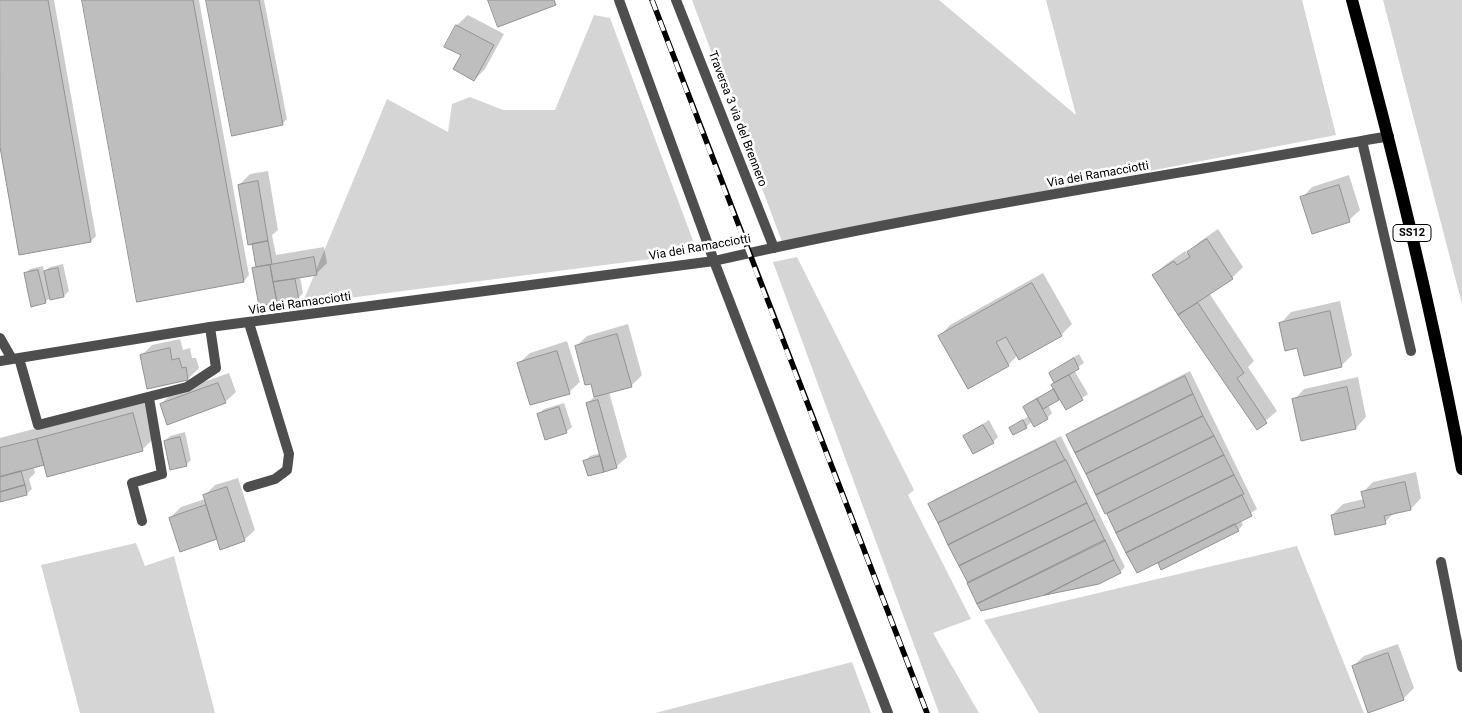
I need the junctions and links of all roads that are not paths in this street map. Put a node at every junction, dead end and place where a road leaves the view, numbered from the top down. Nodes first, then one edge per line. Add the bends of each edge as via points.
1 (619, 0) edge
2 (676, 0) edge
3 (1352, 0) edge
4 (1389, 136) junction
5 (1362, 141) junction
6 (774, 248) junction
7 (714, 262) junction
8 (249, 323) junction
9 (210, 327) junction
10 (0, 338) edge
11 (1411, 351) dead end
12 (16, 359) junction
13 (0, 361) edge
14 (149, 398) junction
15 (1460, 453) edge
16 (1462, 469) edge
17 (248, 487) dead end
18 (142, 521) dead end
19 (1441, 562) dead end
20 (1462, 667) edge
21 (888, 713) edge

1 - 7 street
2 - 6 street, Traversa 3 via del Brennero
3 - 4 main road, SS12
4 - 5 street, Via dei Ramacciotti
4 - 15 main road, SS12 via 1431,312
5 - 6 street, Via dei Ramacciotti
5 - 11 street
6 - 7 street, Via dei Ramacciotti
7 - 8 street, Via dei Ramacciotti
7 - 21 street
8 - 9 street, Via dei Ramacciotti
8 - 17 street via 289,454 287,470 275,479
9 - 12 street, Via dei Ramacciotti
9 - 14 street via 216,368 188,387
10 - 12 street
12 - 13 street, Via dei Ramacciotti
12 - 14 street via 38,425
14 - 18 street via 162,474 132,483
15 - 16 main road, SS12
19 - 20 street

